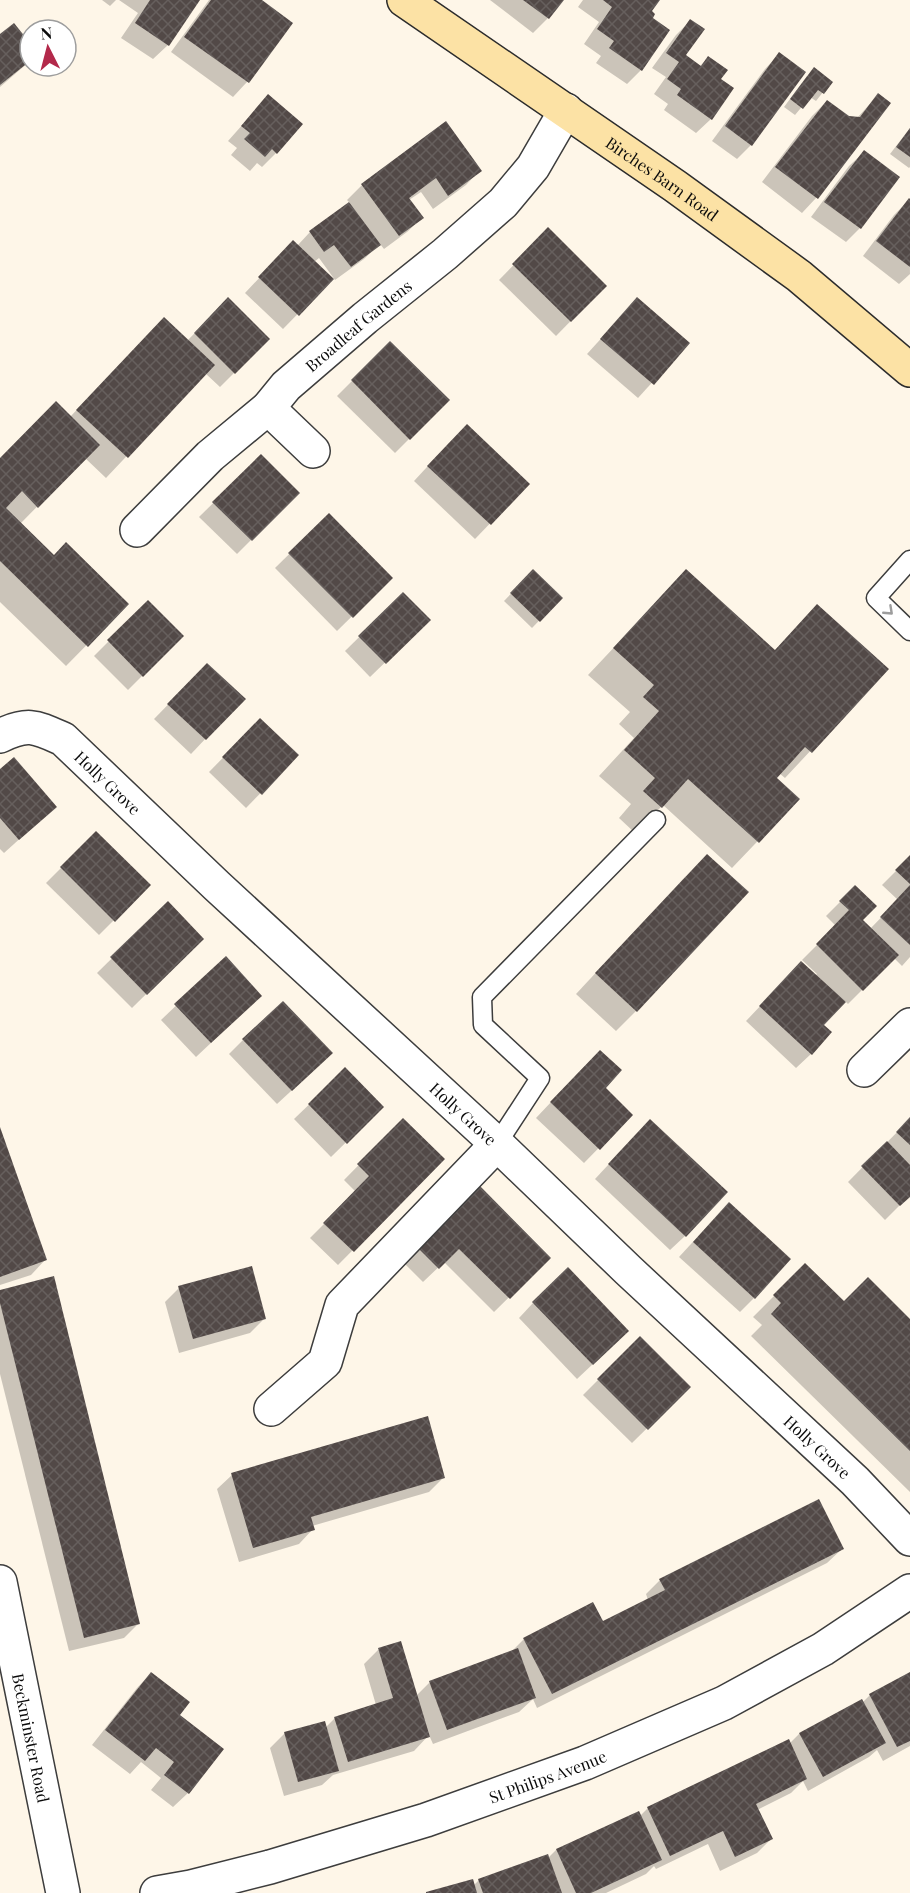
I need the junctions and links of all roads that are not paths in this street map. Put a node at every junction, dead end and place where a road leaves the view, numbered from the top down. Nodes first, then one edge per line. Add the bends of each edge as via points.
1 (404, 0) edge
2 (566, 110) junction
3 (910, 370) edge
4 (268, 408) junction
5 (313, 451) dead end
6 (137, 530) dead end
7 (910, 560) edge
8 (910, 631) edge
9 (0, 736) edge
10 (656, 820) dead end
11 (910, 1025) edge
12 (864, 1070) dead end
13 (497, 1144) junction
14 (271, 1409) dead end
15 (910, 1539) edge
16 (0, 1582) edge
17 (910, 1591) edge
18 (63, 1893) edge
19 (157, 1893) edge

1 - 2 main road, Birches Barn Road
2 - 3 main road, Birches Barn Road via 799,276
2 - 4 street, Broadleaf Gardens via 532,167 503,203 286,386
4 - 5 street
4 - 6 street, Broadleaf Gardens via 210,456
7 -> 8 lane via 876,598
9 - 13 street, Holly Grove via 14,729 36,727 63,739 216,886
10 - 13 lane via 482,997 483,1025 540,1078
11 - 12 street
13 - 14 street via 342,1305 325,1362
13 - 15 street, Holly Grove via 855,1481
16 - 18 street, Beckminster Road
17 - 19 street, St Philips Avenue via 823,1649 724,1703 585,1763 404,1827 270,1867

